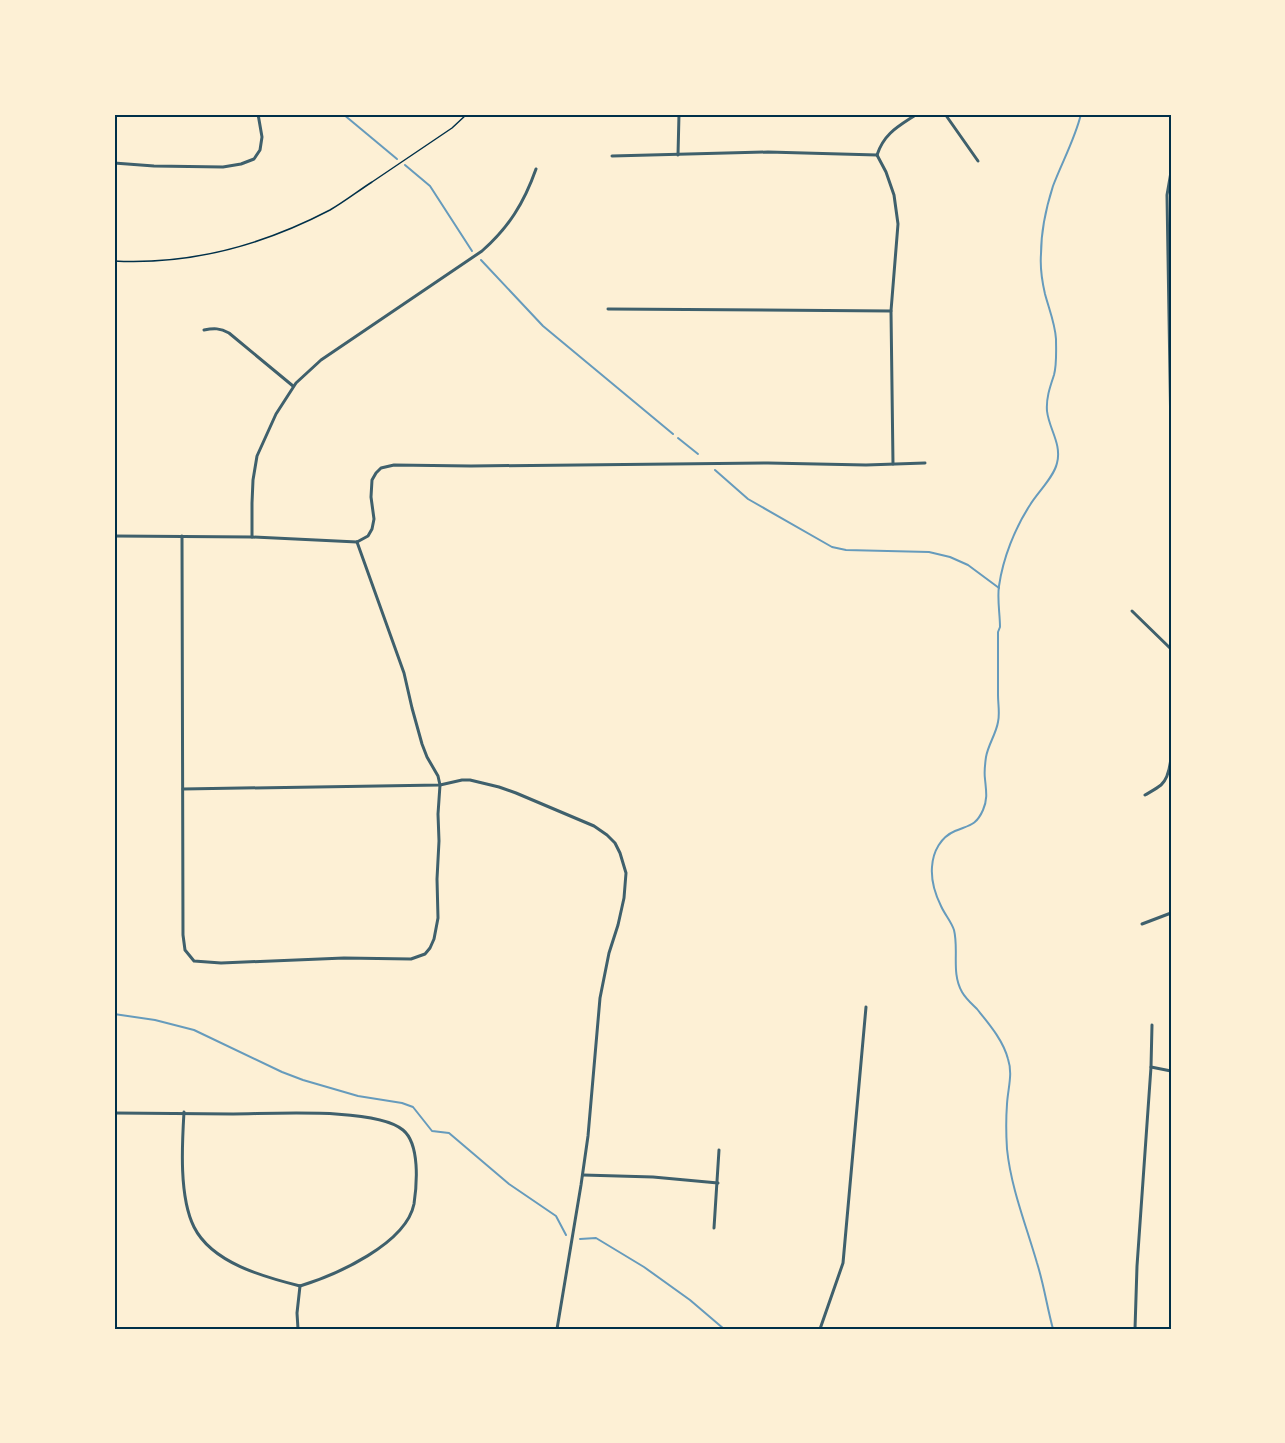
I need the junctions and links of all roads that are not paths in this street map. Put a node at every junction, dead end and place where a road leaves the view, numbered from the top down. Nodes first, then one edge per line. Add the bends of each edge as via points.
1 (258, 114) edge
2 (679, 114) edge
3 (917, 114) edge
4 (945, 114) edge
5 (678, 155) junction
6 (877, 155) junction
7 (612, 156) dead end
8 (978, 161) dead end
9 (114, 163) edge
10 (536, 169) dead end
11 (1171, 172) edge
12 (1170, 255) edge
13 (608, 309) dead end
14 (891, 311) junction
15 (204, 330) dead end
16 (1171, 364) edge
17 (293, 386) junction
18 (1171, 436) edge
19 (925, 463) dead end
20 (893, 464) junction
21 (114, 536) edge
22 (182, 536) junction
23 (252, 537) junction
24 (357, 542) junction
25 (1132, 611) dead end
26 (1171, 649) edge
27 (1171, 706) edge
28 (440, 785) junction
29 (183, 789) junction
30 (1145, 795) dead end
31 (1171, 913) edge
32 (1142, 924) dead end
33 (866, 1008) dead end
34 (1152, 1025) dead end
35 (1151, 1067) junction
36 (1171, 1071) edge
37 (114, 1113) edge
38 (184, 1113) junction
39 (719, 1150) dead end
40 (583, 1175) junction
41 (718, 1183) junction
42 (714, 1228) dead end
43 (300, 1286) junction
44 (298, 1329) edge
45 (557, 1329) edge
46 (820, 1329) edge
47 (1135, 1329) edge

1 - 9 street via 260,150 254,159 241,164 223,167
2 - 5 street
3 - 6 street via 892,131
4 - 8 street
5 - 6 street
5 - 7 street
6 - 14 street via 894,195 898,224
10 - 17 street via 521,205 482,251 321,360
11 - 12 street via 1167,195
12 - 16 street
13 - 14 street
14 - 20 street
15 - 17 street via 222,329 229,333
16 - 18 street
17 - 23 street via 258,456 253,480
19 - 20 street
20 - 24 street via 386,466 372,480 372,529
21 - 22 street
22 - 23 street
22 - 29 street
23 - 24 street
24 - 28 street via 404,673 422,744
25 - 26 street
27 - 30 street via 1167,776
28 - 29 street
28 - 29 street via 438,918 434,939 425,954 411,959 221,963 194,961 185,950
28 - 40 street via 470,780 516,793 594,826 615,843 620,853 626,873 624,898 600,998
31 - 32 street
33 - 46 street via 843,1263
34 - 35 street
35 - 36 street
35 - 47 street
37 - 38 street
38 - 43 street via 184,1184 188,1208 201,1238 243,1268
38 - 43 street via 366,1117 396,1125 410,1137 416,1173 414,1201 409,1219 398,1234 335,1273
39 - 41 street
40 - 41 street
40 - 45 street
41 - 42 street
43 - 44 street

